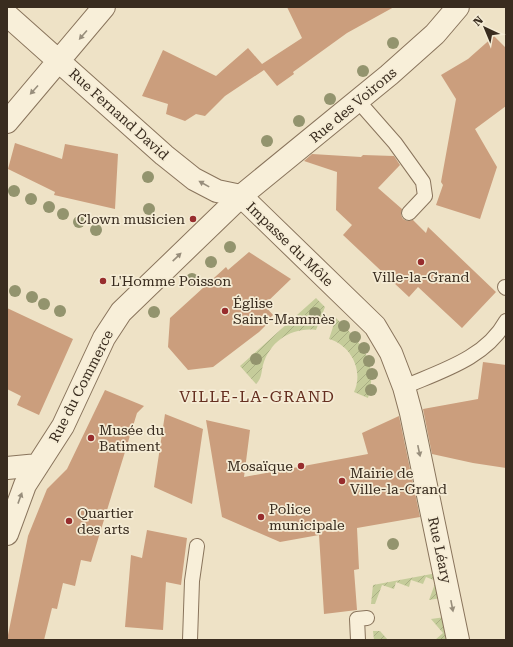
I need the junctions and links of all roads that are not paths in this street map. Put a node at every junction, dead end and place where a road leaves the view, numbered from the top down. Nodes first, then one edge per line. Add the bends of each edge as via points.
1 (104, 7) edge
2 (458, 7) edge
3 (7, 15) edge
4 (60, 61) junction
5 (359, 102) junction
6 (7, 122) edge
7 (241, 196) junction
8 (409, 213) dead end
9 (129, 304) joint
10 (506, 321) edge
11 (404, 387) junction
12 (411, 413) joint
13 (38, 465) junction
14 (7, 468) edge
15 (7, 534) edge
16 (197, 546) dead end
17 (367, 618) dead end
18 (190, 640) edge
19 (358, 640) edge
20 (458, 640) edge

1 -> 4 street
2 - 5 street, Rue des Voirons via 417,51
3 - 4 street, Rue Fernand David
4 -> 6 street
7 -> 4 street, Rue Fernand David via 217,191 194,179
5 - 7 street, Rue des Voirons
5 - 8 lane via 395,142 423,182 425,196
9 -> 7 street, Rue des Voirons
7 - 11 street, Impasse du Môle via 375,326 388,344
9 - 13 street, Rue du Commerce via 104,338 63,426
10 - 11 lane via 491,342 469,358
11 - 12 street, Impasse du Môle
12 -> 20 street, Rue Léary
13 - 14 street
15 -> 13 street, Rue du Commerce via 25,485
16 - 18 lane via 192,581
17 - 19 lane via 357,619

